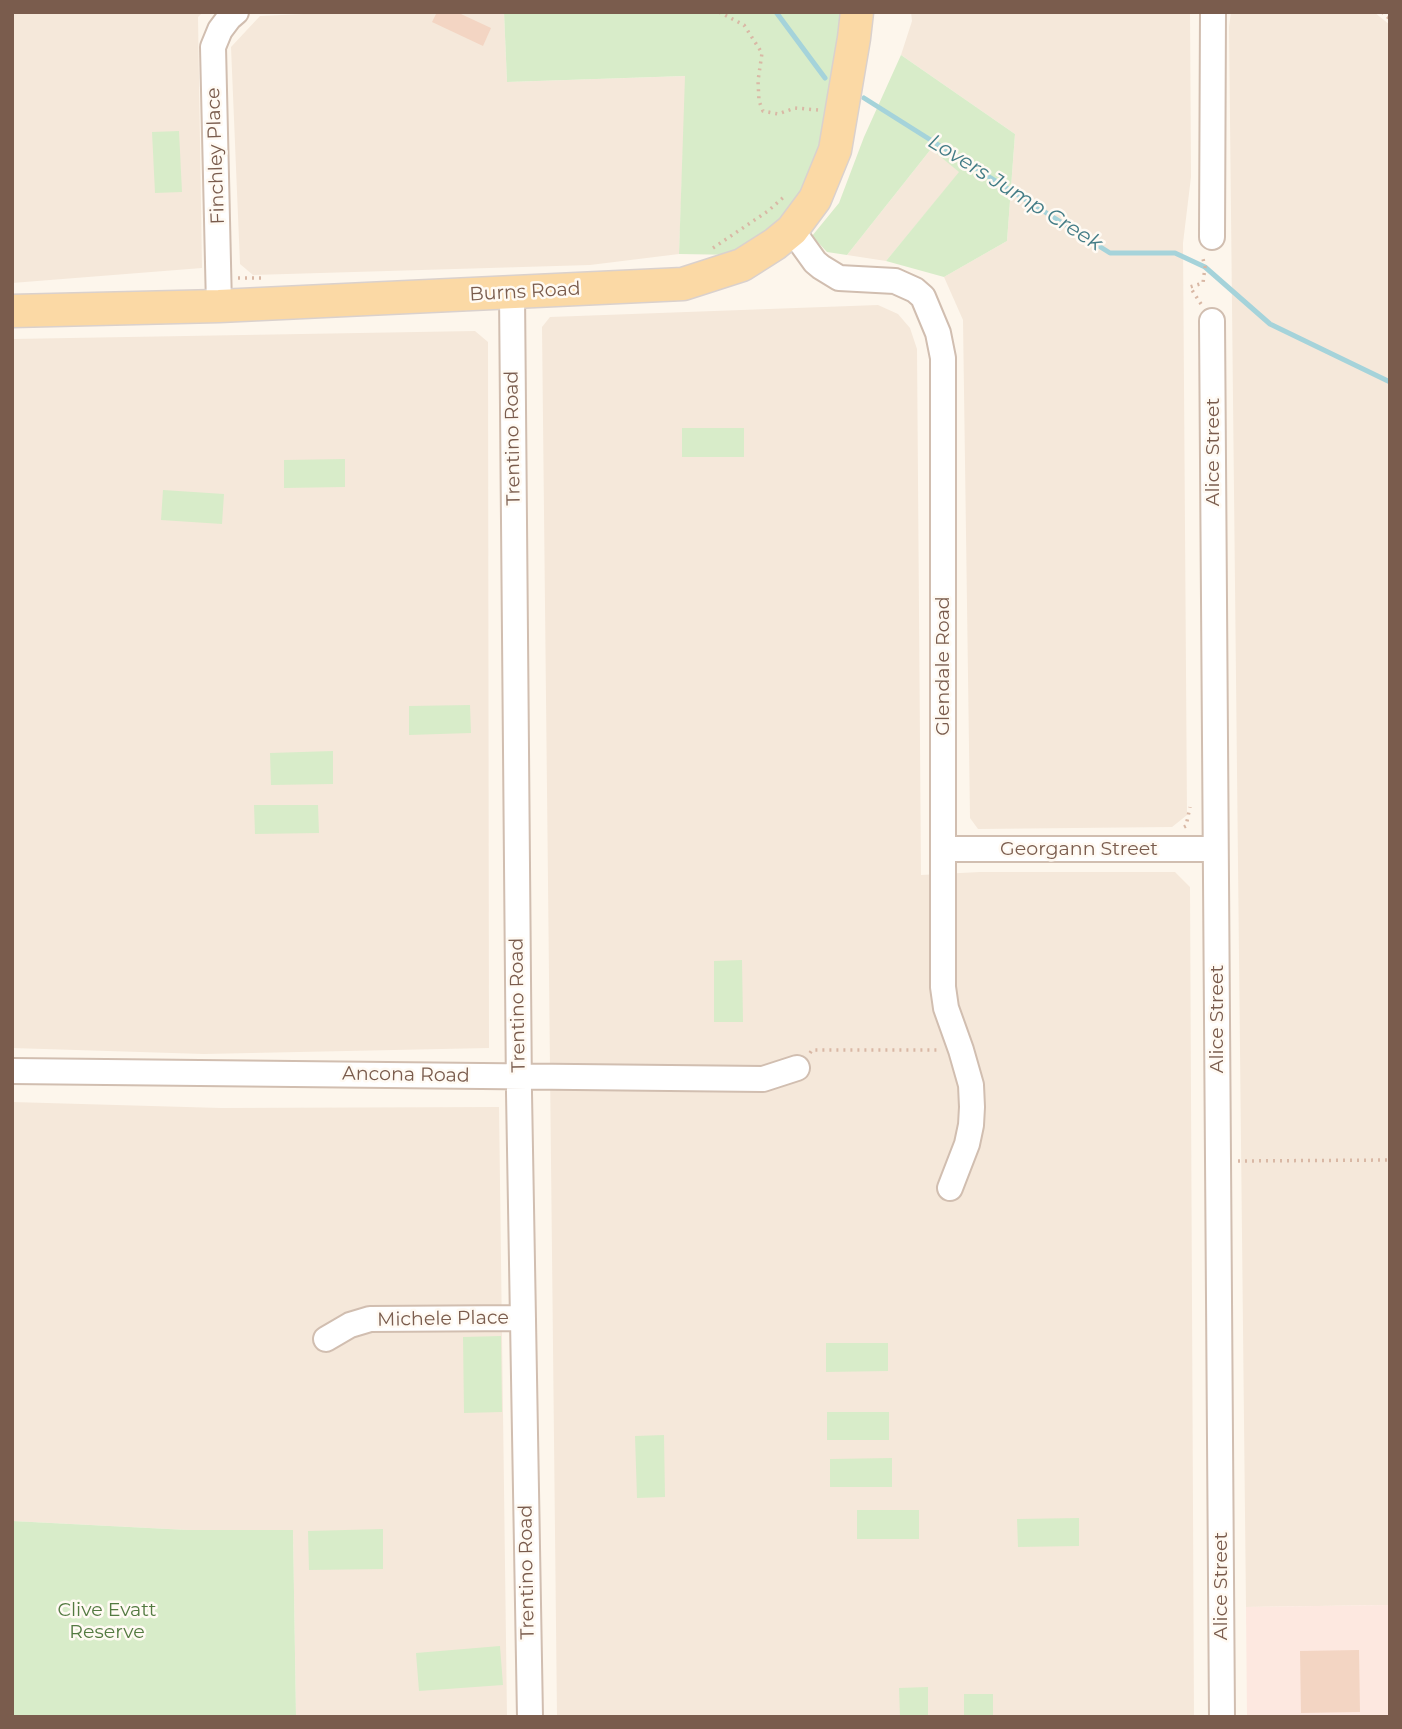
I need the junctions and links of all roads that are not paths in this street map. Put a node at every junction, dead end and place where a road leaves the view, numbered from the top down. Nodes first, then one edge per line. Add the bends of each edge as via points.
1 (236, 12) edge
2 (857, 12) edge
3 (1213, 12) edge
4 (792, 230) junction
5 (1212, 237) road end
6 (219, 291) junction
7 (512, 293) junction
8 (12, 312) edge
9 (1212, 321) road end
10 (943, 849) junction
11 (1215, 849) junction
12 (797, 1069) road end
13 (12, 1072) edge
14 (519, 1076) junction
15 (950, 1188) dead end
16 (523, 1318) junction
17 (326, 1339) dead end
18 (530, 1717) edge
19 (1222, 1717) edge

1 - 6 street, Finchley Place via 213,47
2 - 4 main road, Burns Road via 835,150 815,200
3 - 5 street
4 - 7 main road, Burns Road via 742,265 683,284
4 - 10 street, Glendale Road via 815,262 839,278 895,281 915,290 923,297 938,333 943,358
6 - 7 main road, Burns Road
6 - 8 main road, Burns Road
7 - 14 street, Trentino Road
9 - 11 street, Alice Street
10 - 11 street, Georgann Street
10 - 15 street, Glendale Road via 944,998 971,1085 968,1144
11 - 19 street, Alice Street
12 - 14 street, Ancona Road via 764,1079
13 - 14 street, Ancona Road
14 - 16 street, Trentino Road
16 - 17 street, Michele Place via 370,1319
16 - 18 street, Trentino Road

